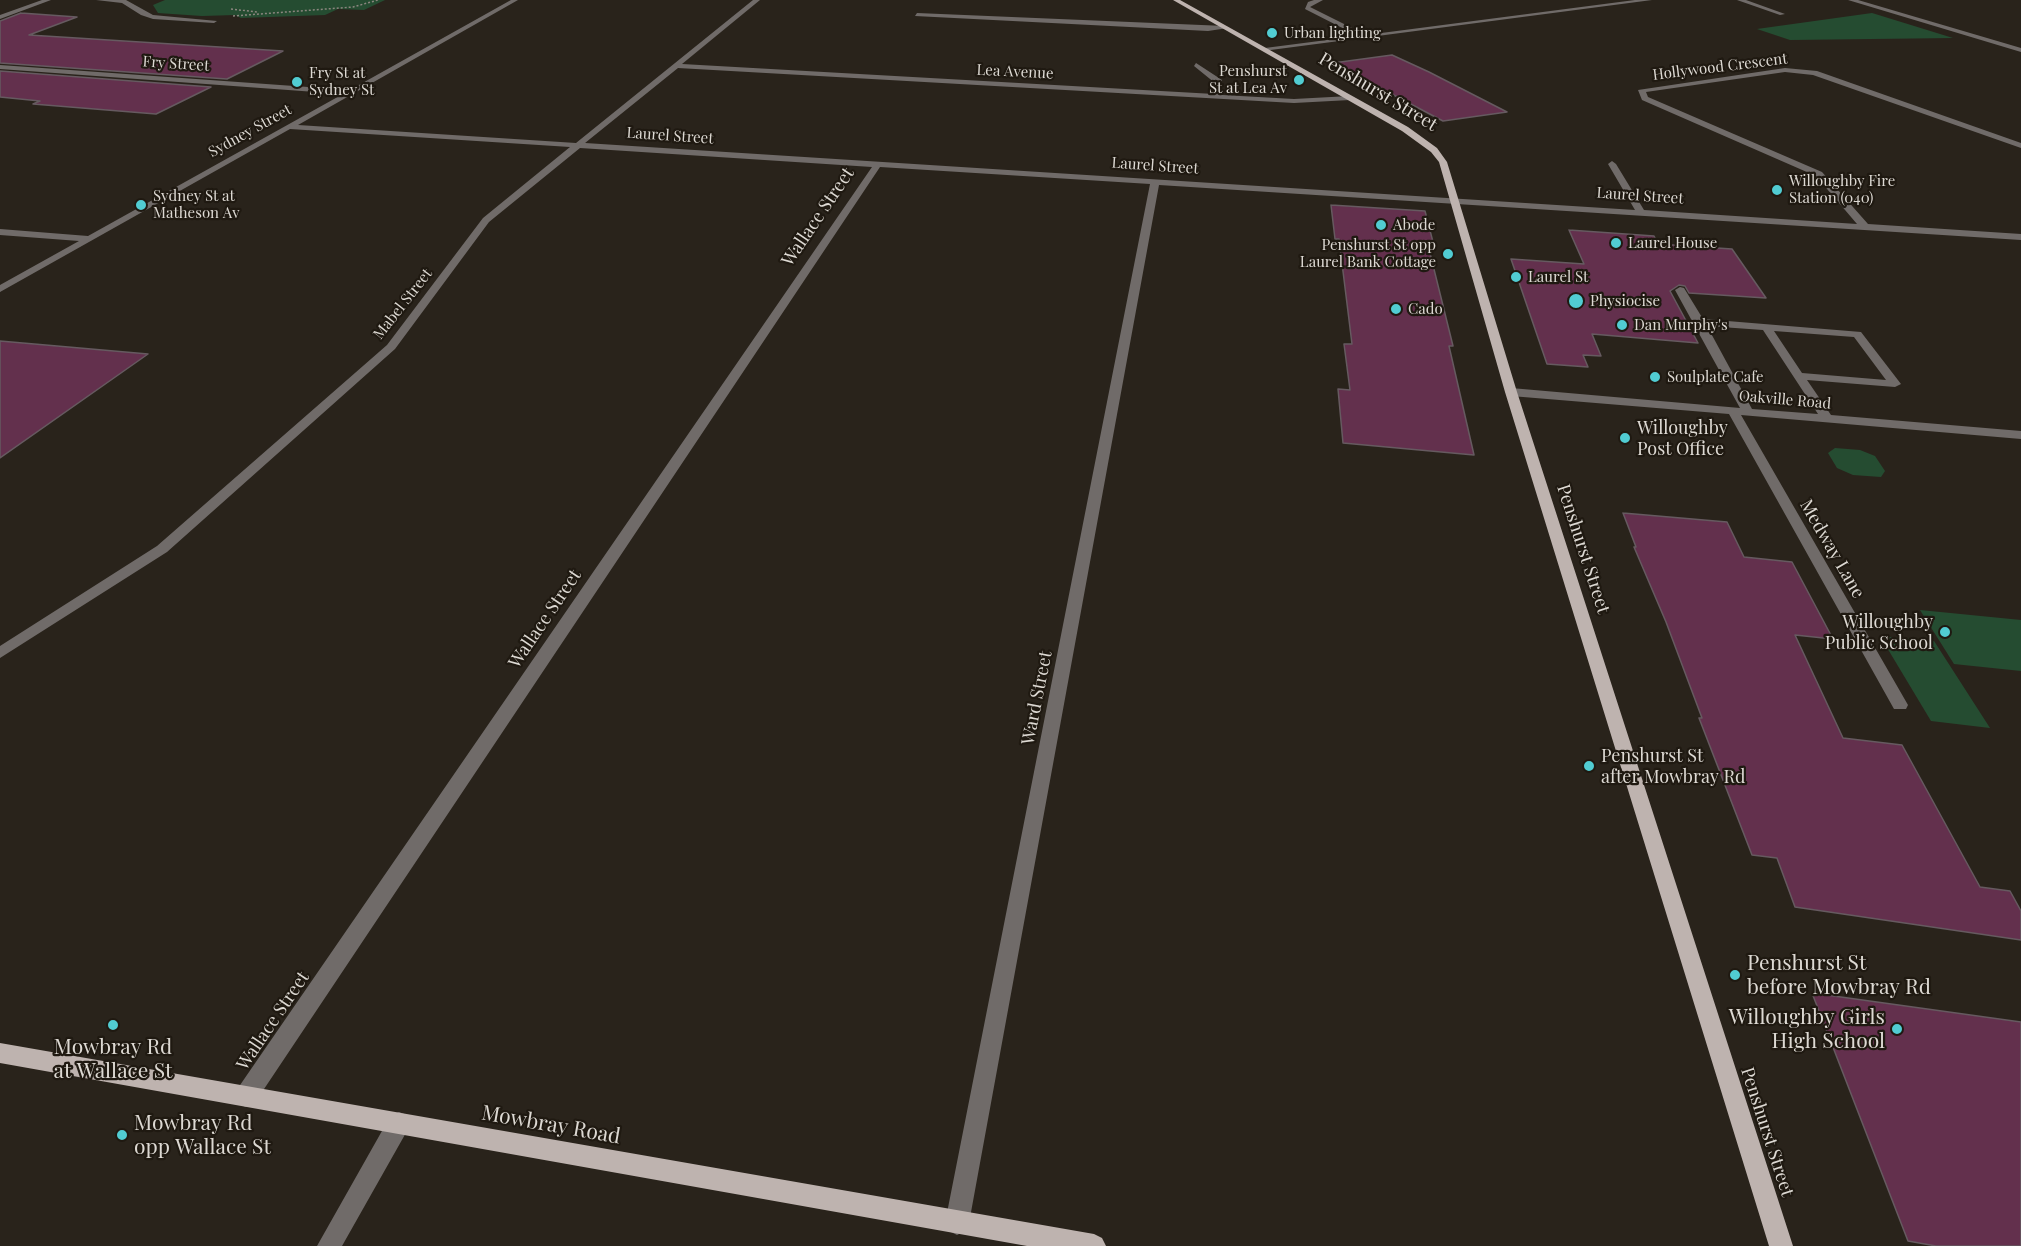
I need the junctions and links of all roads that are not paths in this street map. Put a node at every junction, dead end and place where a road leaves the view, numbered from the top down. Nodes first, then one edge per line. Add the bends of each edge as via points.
1 (48, 0) edge
2 (99, 0) edge
3 (515, 0) edge
4 (757, 0) edge
5 (1176, 0) edge
6 (1320, 0) edge
7 (1649, 0) edge
8 (1740, 0) edge
9 (1851, 0) edge
10 (1782, 14) dead end
11 (917, 15) dead end
12 (1, 16) edge
13 (214, 21) road end
14 (1225, 28) junction
15 (1365, 37) junction
16 (1265, 50) junction
17 (2021, 50) edge
18 (1196, 65) dead end
19 (678, 66) junction
20 (0, 67) edge
21 (350, 92) junction
22 (1218, 97) junction
23 (1350, 98) junction
24 (288, 127) junction
25 (580, 145) junction
26 (2021, 146) edge
27 (878, 164) junction
28 (1612, 164) dead end
29 (1155, 181) junction
30 (1455, 199) junction
31 (1640, 211) junction
32 (1864, 226) junction
33 (0, 232) edge
34 (2021, 237) edge
35 (90, 239) junction
36 (0, 290) edge
37 (1680, 290) dead end
38 (1700, 322) junction
39 (1766, 327) junction
40 (1798, 376) junction
41 (1511, 392) junction
42 (1741, 412) junction
43 (1827, 419) junction
44 (2021, 435) edge
45 (0, 652) edge
46 (1900, 705) dead end
47 (0, 1053) edge
48 (246, 1096) junction
49 (399, 1123) junction
50 (957, 1223) junction
51 (331, 1244) edge
52 (1094, 1246) edge
53 (1781, 1246) edge

1 - 12 street
2 - 13 street via 123,1 153,16
3 - 21 street, Sydney Street
4 - 19 street, Mabel Street
5 - 14 main road, Penshurst Street
6 - 15 street via 1307,8
7 - 15 street
8 - 10 street
9 - 17 street
11 - 14 street
14 - 16 main road, Penshurst Street
15 - 16 street
16 - 23 main road, Penshurst Street
18 - 22 street via 1219,82
19 - 22 street, Lea Avenue
19 - 25 street, Mabel Street
20 - 21 street, Fry Street
21 - 24 street, Sydney Street
22 - 23 street, Lea Avenue via 1294,101
23 - 30 main road, Penshurst Street via 1434,150 1448,174
24 - 25 street, Laurel Street
24 - 35 street, Sydney Street
25 - 27 street, Laurel Street
25 - 45 street, Mabel Street via 486,220 391,347 171,541
26 - 32 street, Hollywood Crescent via 1814,73 1785,70 1642,90 1645,98 1819,174
27 - 29 street, Laurel Street
27 - 48 street, Wallace Street
28 - 31 street
29 - 30 street, Laurel Street
29 - 50 street, Ward Street
30 - 31 street, Laurel Street
30 - 41 main road, Penshurst Street
31 - 32 street, Laurel Street
32 - 34 street, Laurel Street
33 - 35 street
35 - 36 street, Sydney Street
37 - 38 street, Medway Lane
38 - 39 street
38 - 42 street, Medway Lane
39 - 40 street
39 - 40 street via 1857,334 1894,384
40 - 43 street
41 - 42 street, Oakville Road
41 - 53 main road, Penshurst Street
42 - 43 street, Oakville Road
42 - 46 street, Medway Lane
43 - 44 street, Oakville Road
47 - 48 main road, Mowbray Road
48 - 49 main road, Mowbray Road
49 - 50 main road, Mowbray Road
49 - 51 street
50 - 52 main road, Mowbray Road

